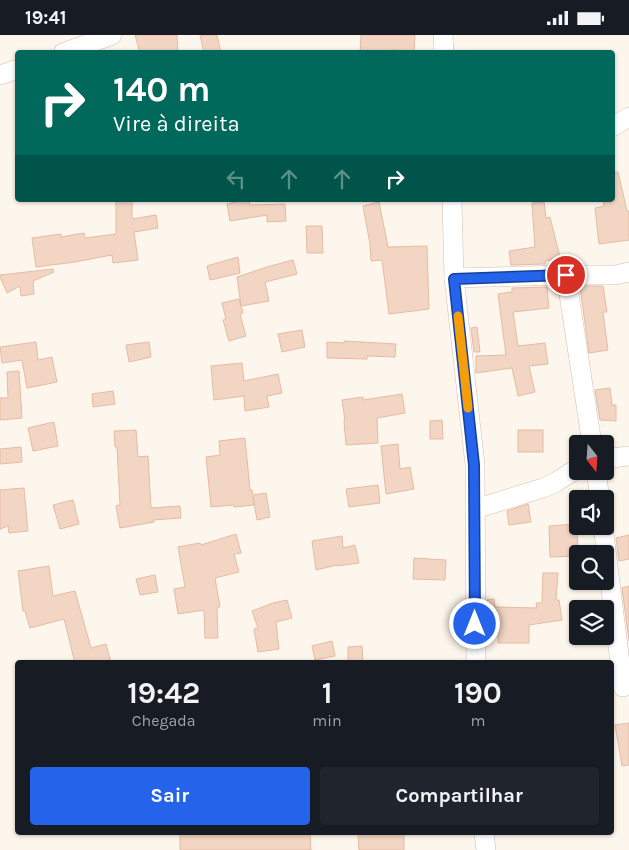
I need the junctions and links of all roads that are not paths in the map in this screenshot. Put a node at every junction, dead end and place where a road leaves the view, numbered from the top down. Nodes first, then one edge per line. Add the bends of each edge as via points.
1 (112, 35) edge
2 (442, 35) edge
3 (71, 50) edge
4 (444, 50) edge
5 (15, 70) edge
6 (0, 75) edge
7 (629, 117) edge
8 (615, 125) edge
9 (452, 202) edge
10 (629, 272) edge
11 (566, 275) junction
12 (454, 279) junction
13 (591, 435) edge
14 (629, 456) edge
15 (614, 458) edge
16 (569, 474) edge
17 (475, 509) junction
18 (604, 535) edge
19 (476, 660) edge
20 (621, 687) edge
21 (484, 835) edge
22 (486, 850) edge

1 - 3 street
2 - 4 street
5 - 6 street
7 - 8 street
9 - 12 street
10 - 11 street
11 - 12 street
11 - 13 street
12 - 17 street via 474,465
14 - 15 street
16 - 17 street via 542,489
17 - 19 street
18 - 20 street
21 - 22 street

